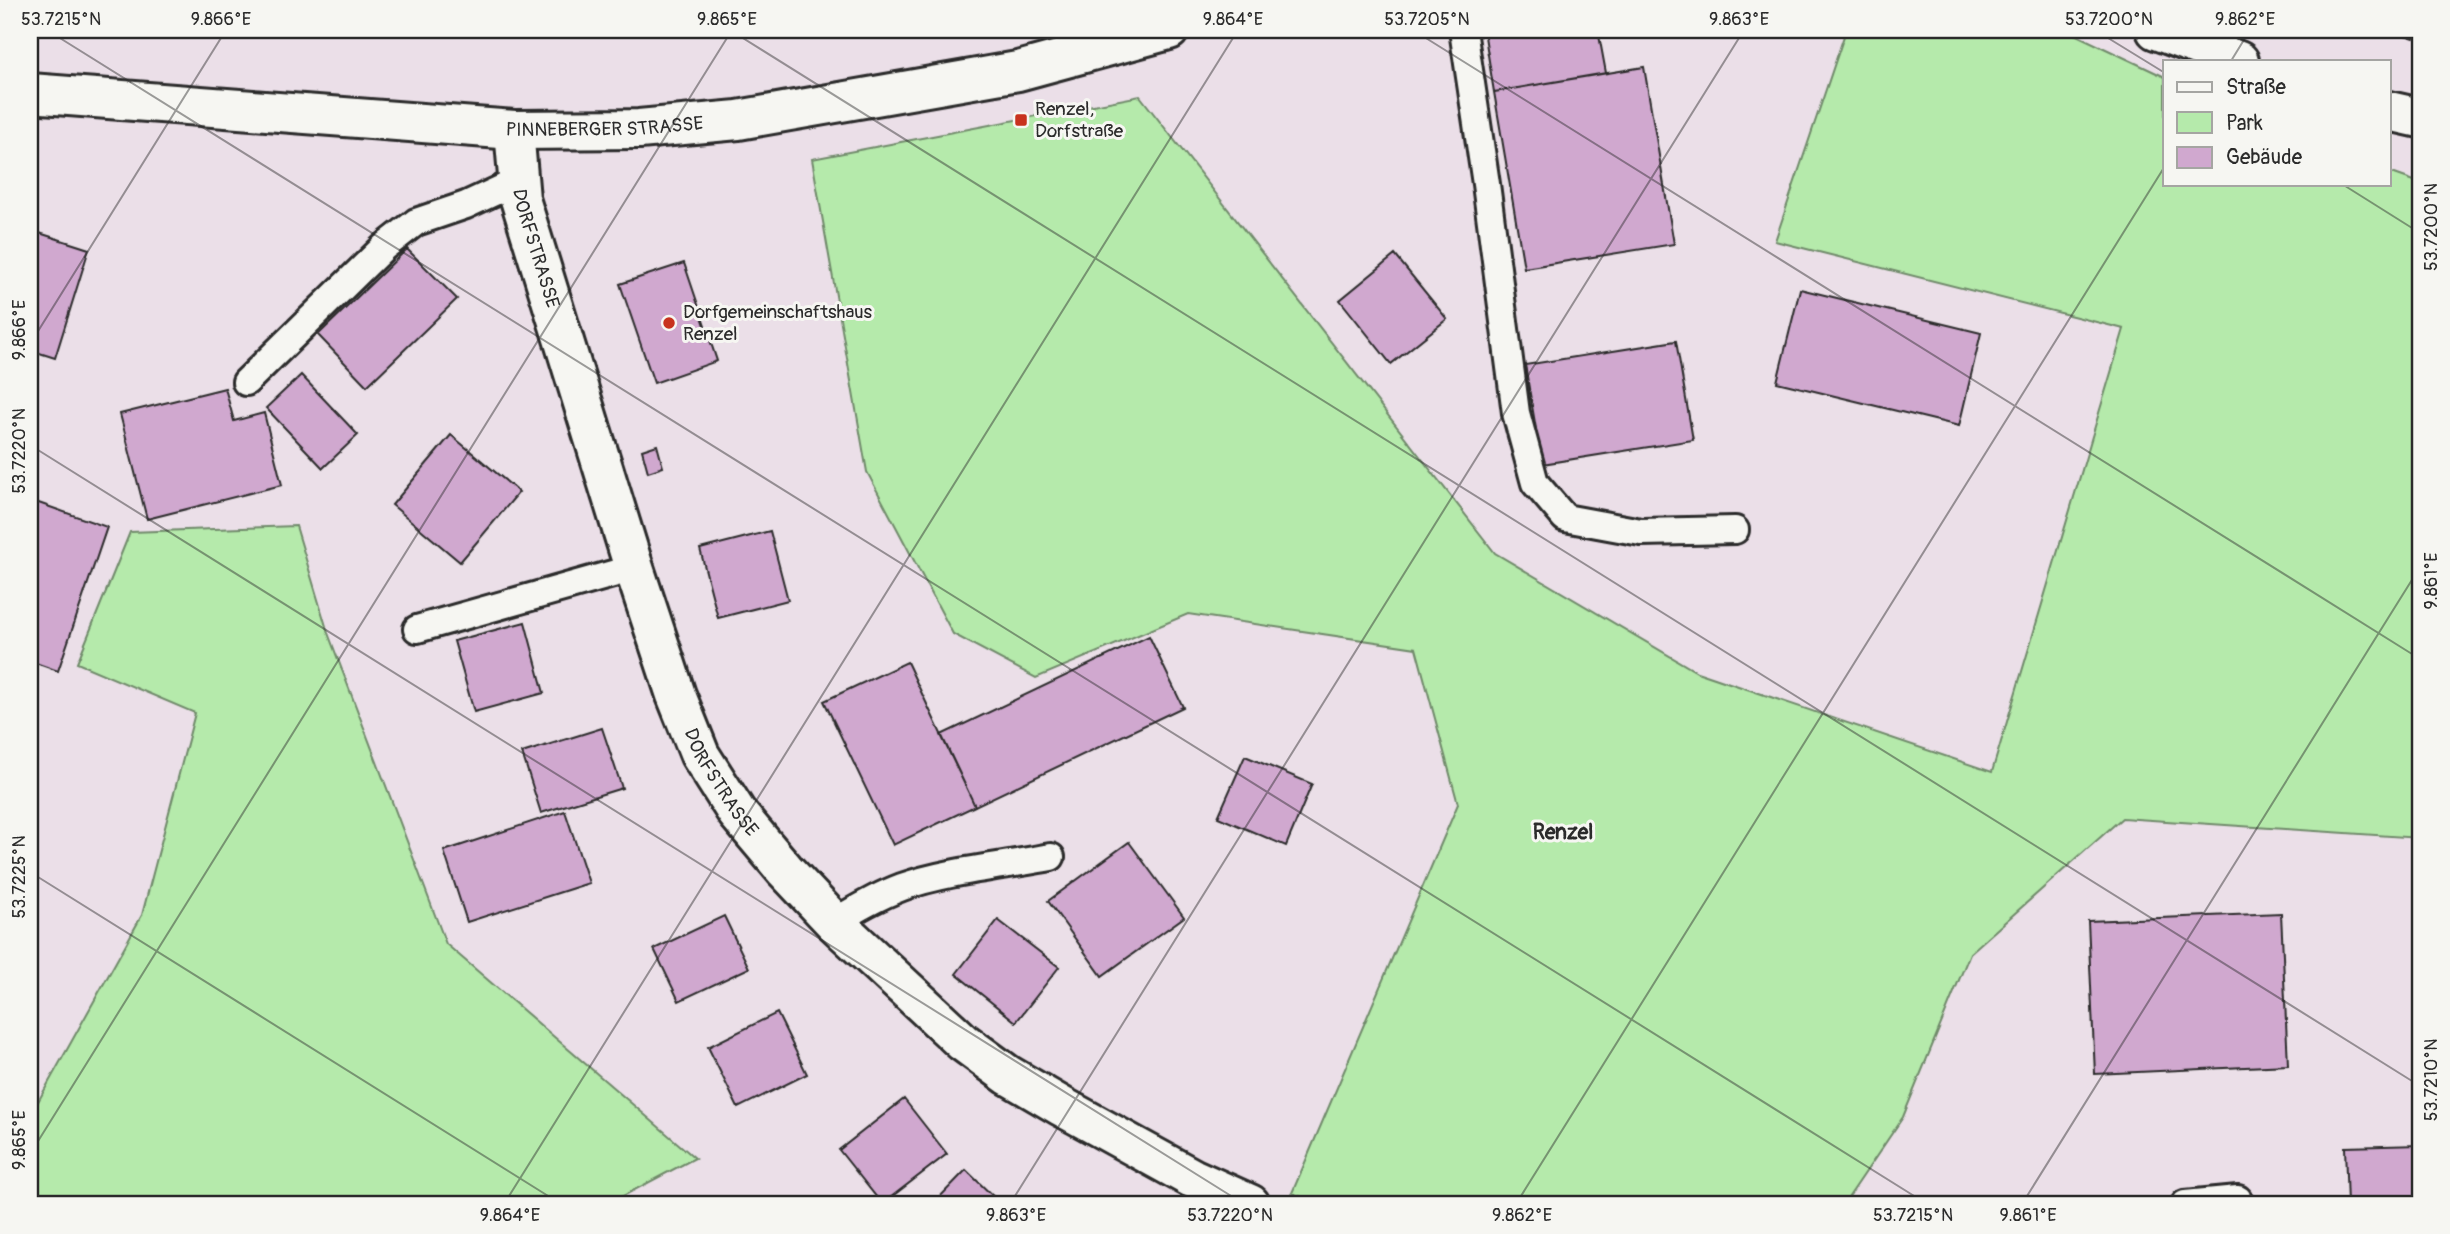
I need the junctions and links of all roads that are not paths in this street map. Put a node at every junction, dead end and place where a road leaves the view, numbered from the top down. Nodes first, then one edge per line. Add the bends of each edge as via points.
1 (1169, 30) edge
2 (1463, 30) edge
3 (2157, 30) edge
4 (2236, 60) edge
5 (30, 93) edge
6 (2390, 111) edge
7 (2420, 118) edge
8 (514, 130) junction
9 (517, 181) junction
10 (246, 382) dead end
11 (1735, 530) dead end
12 (635, 568) junction
13 (417, 629) dead end
14 (1051, 857) dead end
15 (834, 922) junction
16 (1184, 1191) edge
17 (2238, 1199) dead end
18 (1250, 1204) edge
19 (2185, 1204) edge

1 - 8 street, PINNEBERGER STRASSE via 1018,71 738,120 639,129
2 - 11 lane via 1516,412 1535,483 1565,518 1641,532
3 - 4 street
5 - 8 street, PINNEBERGER STRASSE
6 - 7 street
8 - 9 street, DORFSTRASSE
9 - 10 lane via 416,222 384,247
9 - 12 street, DORFSTRASSE
12 - 13 lane
12 - 15 street, DORFSTRASSE via 700,755 737,813
14 - 15 lane via 905,886
15 - 16 street, DORFSTRASSE via 963,1042
16 - 18 street, DORFSTRASSE
17 - 19 lane

